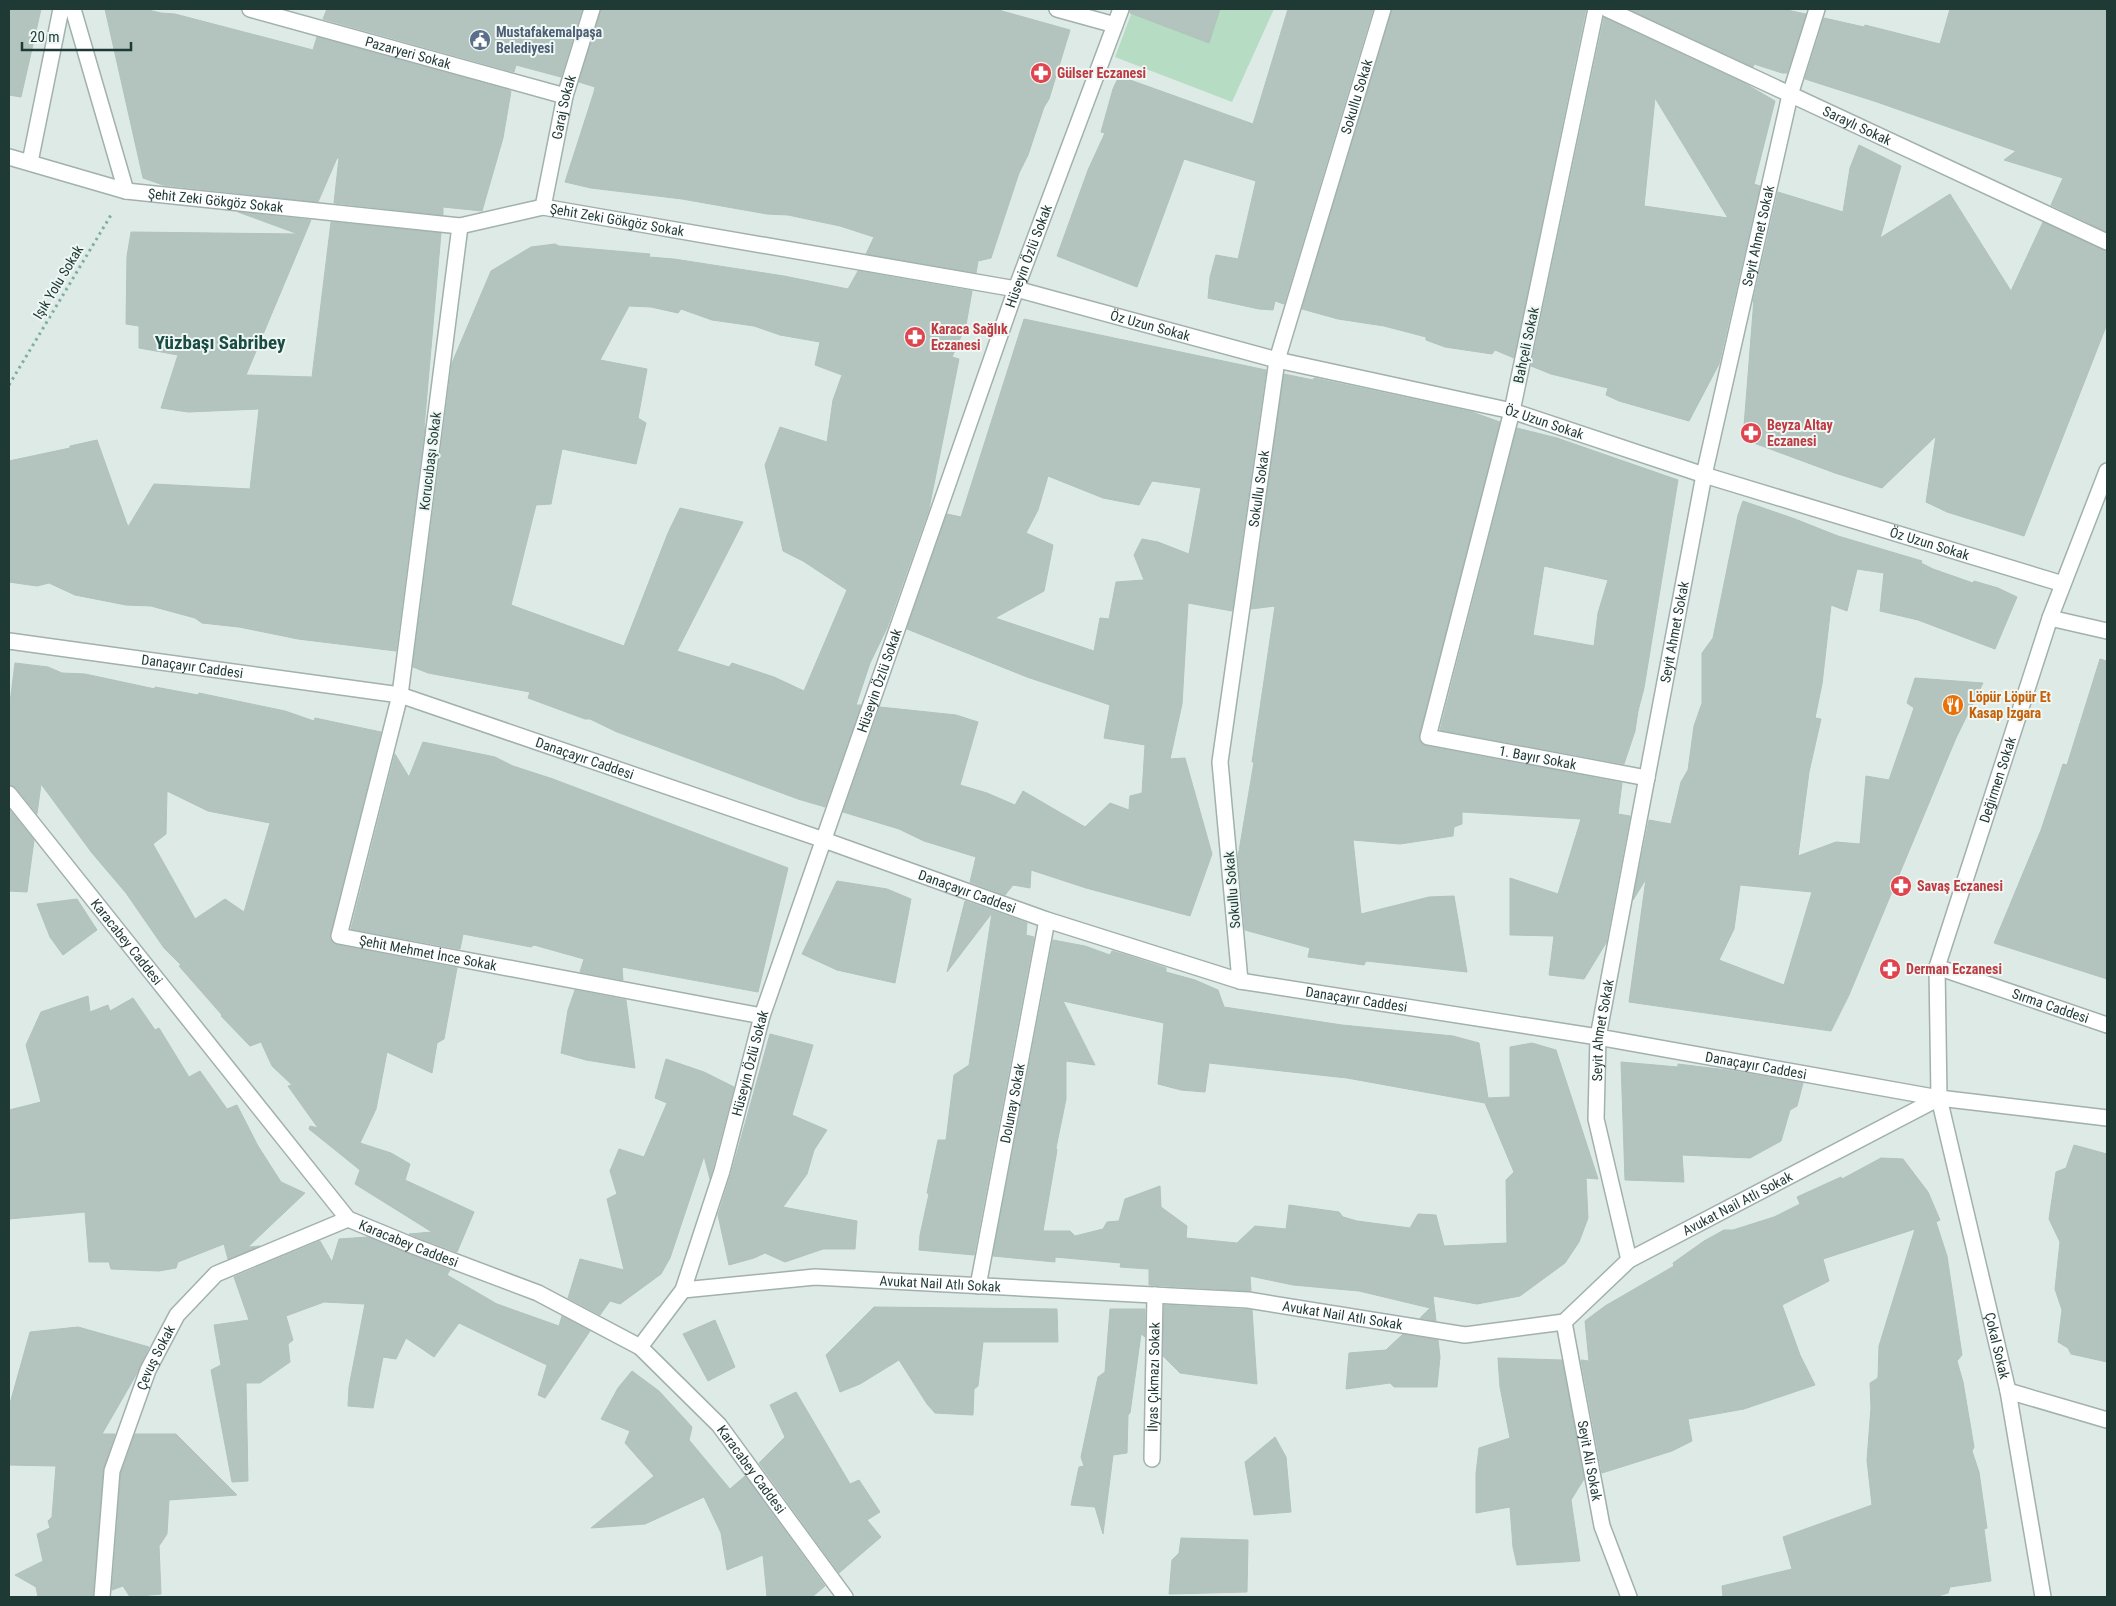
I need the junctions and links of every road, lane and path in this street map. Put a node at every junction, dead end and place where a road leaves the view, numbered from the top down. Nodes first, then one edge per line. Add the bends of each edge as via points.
1 (61, 9) edge
2 (74, 9) edge
3 (250, 9) edge
4 (592, 9) edge
5 (1057, 9) edge
6 (1121, 9) edge
7 (1383, 9) edge
8 (1596, 9) edge
9 (1607, 9) edge
10 (1817, 9) edge
11 (1115, 25) junction
12 (1790, 95) junction
13 (565, 96) junction
14 (9, 156) edge
15 (30, 162) junction
16 (126, 191) junction
17 (542, 206) junction
18 (460, 226) junction
19 (2107, 242) edge
20 (1016, 289) junction
21 (1277, 360) junction
22 (9, 384) edge
23 (1512, 411) junction
24 (2107, 471) edge
25 (1704, 475) junction
26 (2063, 584) junction
27 (2050, 618) junction
28 (2107, 630) edge
29 (9, 641) edge
30 (400, 695) junction
31 (1428, 737) joint
32 (1647, 778) junction
33 (9, 794) edge
34 (824, 840) junction
35 (1048, 920) junction
36 (1937, 966) junction
37 (1240, 981) junction
38 (762, 1016) junction
39 (2107, 1025) edge
40 (1598, 1037) junction
41 (1939, 1098) junction
42 (2107, 1118) edge
43 (348, 1219) junction
44 (1629, 1260) junction
45 (978, 1286) junction
46 (683, 1290) junction
47 (1155, 1295) junction
48 (1564, 1322) junction
49 (640, 1347) junction
50 (2008, 1391) junction
51 (2107, 1420) edge
52 (1152, 1459) dead end
53 (102, 1597) edge
54 (845, 1597) edge
55 (1629, 1597) edge
56 (2043, 1597) edge

1 - 15 street
2 - 16 street
3 - 13 street, Pazaryeri Sokak
4 - 13 street, Garaj Sokak
5 - 11 street
6 - 11 street, Hüseyin Özlü Sokak
7 - 21 street, Sokullu Sokak
8 - 23 street, Bahçeli Sokak
9 - 12 street, Saraylı Sokak
10 - 12 street, Seyit Ahmet Sokak
11 - 20 street, Hüseyin Özlü Sokak
12 - 19 street, Saraylı Sokak
12 - 25 street, Seyit Ahmet Sokak
13 - 17 street, Garaj Sokak
14 - 15 street
15 - 16 street
16 - 18 street, Şehit Zeki Gökgöz Sokak
16 - 22 path, Işık Yolu Sokak
17 - 18 street, Şehit Zeki Gökgöz Sokak
17 - 20 street, Şehit Zeki Gökgöz Sokak
18 - 30 street, Korucubaşı Sokak
20 - 21 street, Öz Uzun Sokak
20 - 34 street, Hüseyin Özlü Sokak
21 - 23 street, Öz Uzun Sokak
21 - 37 street, Sokullu Sokak via 1220,762
23 - 25 street, Öz Uzun Sokak
23 - 31 street, Bahçeli Sokak
24 - 26 street, Değirmen Sokak
25 - 26 street, Öz Uzun Sokak
25 - 32 street, Seyit Ahmet Sokak
26 - 27 street, Değirmen Sokak
27 - 28 street
27 - 36 street, Değirmen Sokak
29 - 30 street, Danaçayır Caddesi
30 - 34 street, Danaçayır Caddesi
30 - 38 street, Şehit Mehmet İnce Sokak via 340,936
31 - 32 street, 1. Bayır Sokak
32 - 40 street, Seyit Ahmet Sokak
33 - 43 street, Karacabey Caddesi
34 - 35 street, Danaçayır Caddesi
34 - 38 street, Hüseyin Özlü Sokak
35 - 37 street, Danaçayır Caddesi
35 - 45 street, Dolunay Sokak
36 - 39 street, Sırma Caddesi
36 - 41 street, Değirmen Sokak
37 - 40 street, Danaçayır Caddesi
38 - 46 street, Hüseyin Özlü Sokak via 722,1171
40 - 41 street, Danaçayır Caddesi
40 - 44 street, Seyit Ahmet Sokak via 1596,1119
41 - 42 street
41 - 44 street, Avukat Nail Atlı Sokak
41 - 50 street, Çokal Sokak
43 - 49 street, Karacabey Caddesi via 538,1293
43 - 53 street, Çevuş Sokak via 216,1274 177,1315 148,1370 112,1471
44 - 48 street, Avukat Nail Atlı Sokak
45 - 46 street, Avukat Nail Atlı Sokak via 815,1277
45 - 47 street, Avukat Nail Atlı Sokak
46 - 49 street, Hüseyin Özlü Sokak
47 - 48 street, Avukat Nail Atlı Sokak via 1248,1300 1465,1335
47 - 52 street, İlyas Çıkmazı Sokak
48 - 55 street, Seyit Ali Sokak via 1602,1526
49 - 54 street, Karacabey Caddesi via 719,1424
50 - 51 street
50 - 56 street, Çokal Sokak

